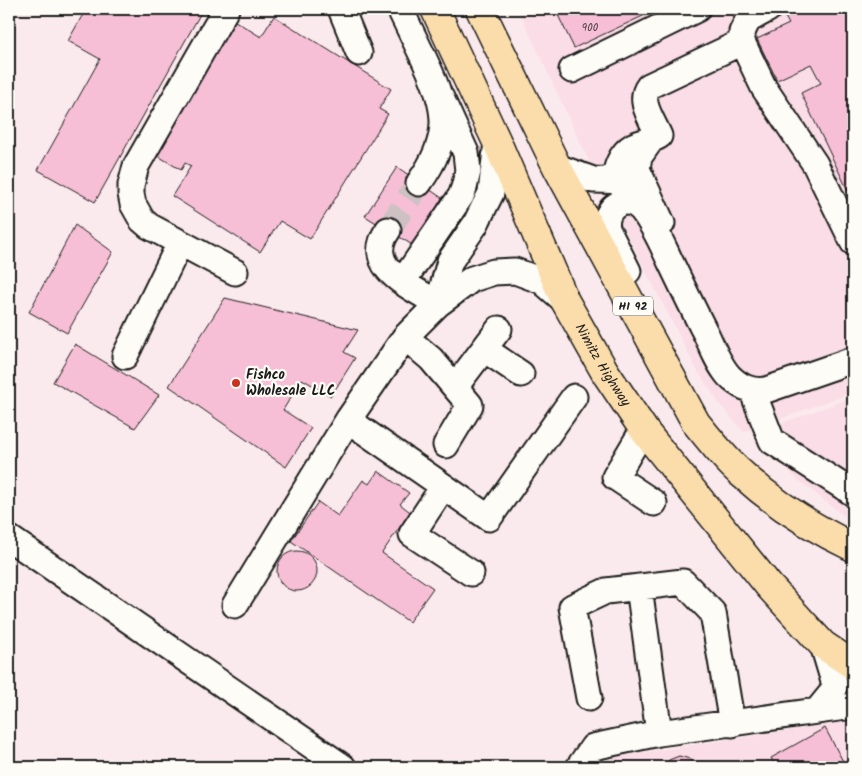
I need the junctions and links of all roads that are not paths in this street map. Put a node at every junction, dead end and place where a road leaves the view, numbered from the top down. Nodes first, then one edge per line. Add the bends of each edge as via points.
1 (226, 9) edge
2 (340, 9) edge
3 (400, 9) edge
4 (435, 9) edge
5 (480, 9) edge
6 (698, 9) edge
7 (768, 9) edge
8 (742, 42) junction
9 (359, 53) dead end
10 (572, 70) dead end
11 (441, 98) junction
12 (651, 140) junction
13 (497, 142) junction
14 (557, 167) junction
15 (615, 176) junction
16 (642, 182) junction
17 (420, 183) tunnel mouth
18 (388, 230) tunnel mouth
19 (659, 239) junction
20 (853, 242) edge
21 (180, 243) junction
22 (235, 272) dead end
23 (403, 281) junction
24 (565, 301) junction
25 (438, 304) junction
26 (499, 329) dead end
27 (405, 337) junction
28 (484, 349) junction
29 (125, 356) dead end
30 (853, 360) edge
31 (521, 374) dead end
32 (455, 387) junction
33 (678, 389) junction
34 (752, 390) junction
35 (574, 397) dead end
36 (348, 420) junction
37 (646, 432) junction
38 (446, 445) dead end
39 (443, 487) junction
40 (853, 493) edge
41 (654, 503) dead end
42 (9, 538) edge
43 (853, 546) edge
44 (471, 573) dead end
45 (639, 587) junction
46 (235, 604) dead end
47 (823, 645) junction
48 (853, 665) edge
49 (588, 698) dead end
50 (853, 706) edge
51 (818, 710) junction
52 (732, 724) junction
53 (660, 733) junction
54 (343, 767) edge
55 (579, 767) edge

1 - 21 lane via 133,175 131,194 137,212 149,226
2 - 9 lane
3 - 11 lane
4 - 13 main road, Nimitz Highway
5 - 14 main road, HI 92
6 - 10 lane
7 - 8 lane via 748,20 742,32
8 - 12 lane via 649,86 644,94 644,103 659,136
8 - 20 lane via 764,88 815,164
11 - 17 lane via 442,137 434,160
11 - 23 lane via 466,153 467,180 461,196
12 - 15 lane via 632,147 622,158
12 - 16 lane via 639,157 637,169
13 - 24 main road, Nimitz Highway
13 - 25 lane via 491,193 475,225 450,261
14 - 15 lane via 584,179
14 - 33 main road, HI 92
15 - 16 lane
16 - 19 lane via 666,232
18 - 23 lane via 381,242 380,255 387,270
19 - 33 lane via 642,210 632,203 620,203 608,212 607,229 677,366
19 - 34 lane via 722,368 740,385
21 - 22 lane
21 - 29 lane
23 - 25 lane
24 - 25 lane via 542,281 515,271 494,272 472,279
24 - 37 main road, Nimitz Highway via 605,372
25 - 27 lane
26 - 28 lane
27 - 32 lane via 431,359
27 - 36 lane
28 - 31 lane
28 - 32 lane
30 - 34 lane via 766,390
32 - 38 lane via 470,406
33 - 43 main road, HI 92 via 696,423 742,475 800,518
34 - 40 lane via 772,441
35 - 39 lane via 489,518
36 - 39 lane
36 - 46 lane
37 - 41 lane via 637,440 615,477
37 - 47 main road, Nimitz Highway via 769,586
39 - 44 lane via 412,534
42 - 54 lane
45 - 49 lane via 606,591 572,607
45 - 52 lane via 683,582 713,613
45 - 53 lane
47 - 48 main road, Nimitz Highway
47 - 51 lane via 835,685
50 - 51 lane
51 - 52 lane
52 - 53 lane
53 - 55 lane via 593,747

